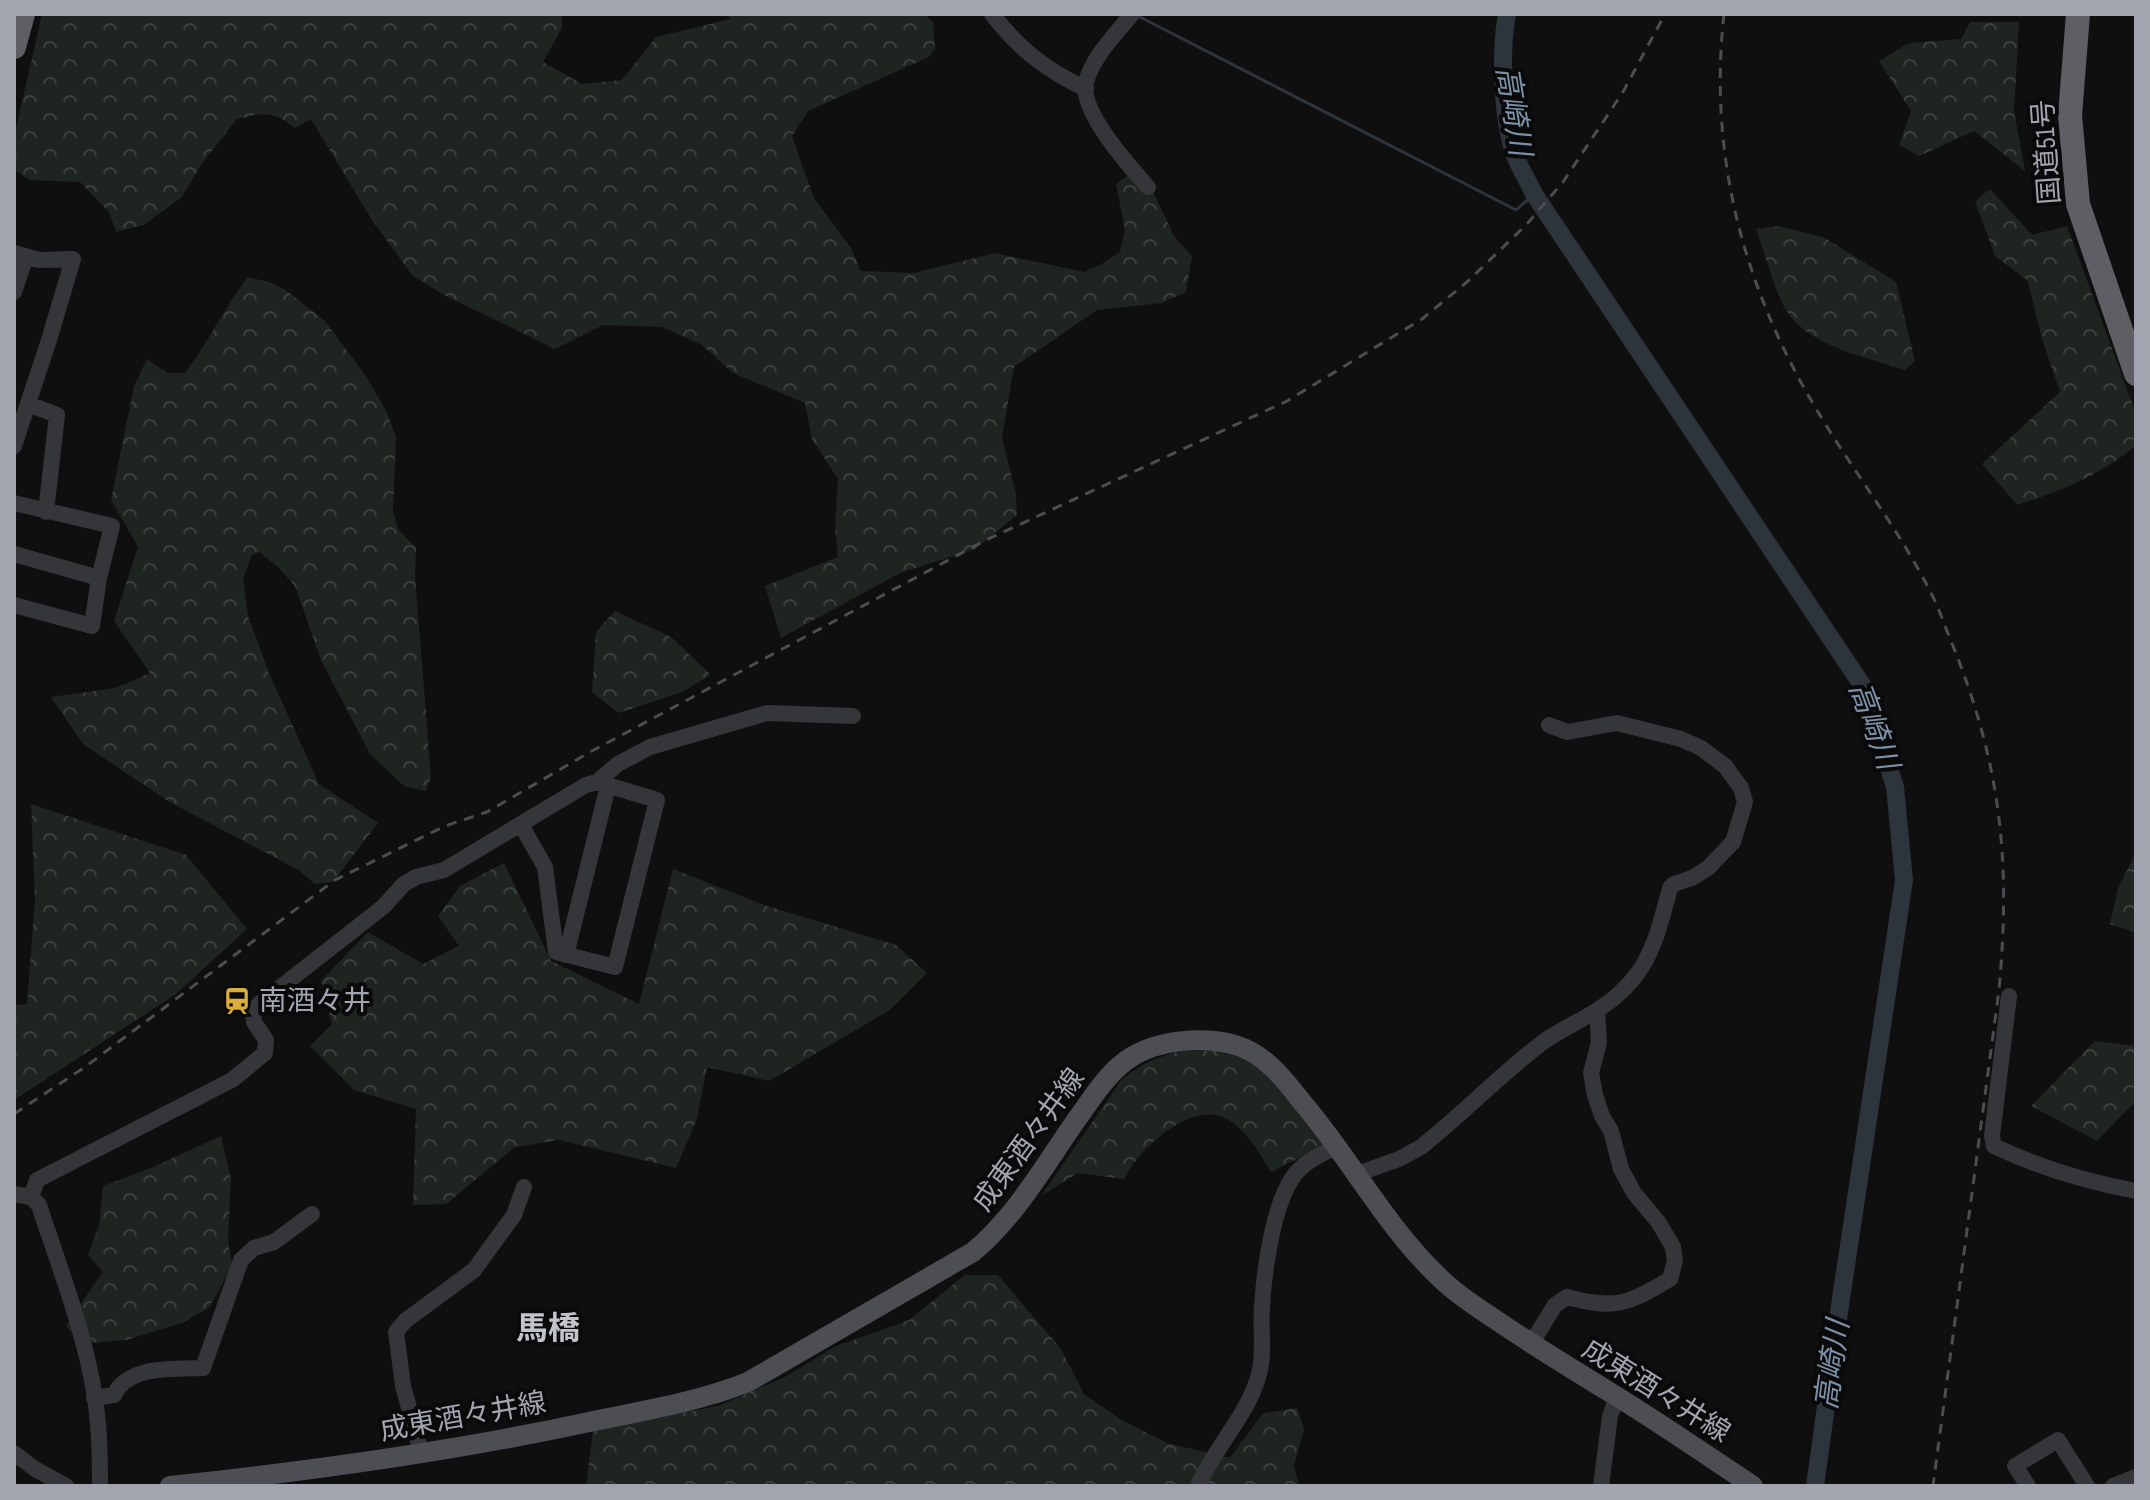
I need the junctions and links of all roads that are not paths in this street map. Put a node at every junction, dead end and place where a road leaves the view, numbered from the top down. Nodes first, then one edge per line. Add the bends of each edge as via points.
1 (23, 14) edge
2 (992, 14) edge
3 (1132, 14) edge
4 (2078, 14) edge
5 (14, 47) edge
6 (1086, 89) junction
7 (1148, 187) dead end
8 (20, 255) edge
9 (14, 292) edge
10 (2132, 345) edge
11 (2136, 374) edge
12 (28, 404) junction
13 (16, 436) edge
14 (14, 503) edge
15 (46, 512) junction
16 (14, 554) edge
17 (99, 578) junction
18 (14, 605) edge
19 (853, 716) dead end
20 (1549, 725) dead end
21 (602, 784) junction
22 (521, 825) junction
23 (566, 955) junction
24 (2009, 996) dead end
25 (1597, 1011) junction
26 (1337, 1146) junction
27 (1357, 1174) junction
28 (524, 1187) dead end
29 (2136, 1191) edge
30 (22, 1195) edge
31 (312, 1214) dead end
32 (1531, 1344) junction
33 (1617, 1397) junction
34 (94, 1398) junction
35 (14, 1453) edge
36 (422, 1455) junction
37 (2136, 1477) edge
38 (66, 1486) edge
39 (100, 1486) edge
40 (170, 1486) edge
41 (1198, 1486) edge
42 (1601, 1486) edge
43 (1753, 1486) edge
44 (2028, 1486) edge
45 (2087, 1486) edge
46 (2113, 1486) edge

1 - 5 highway
2 - 6 street via 1038,62
3 - 6 street via 1098,57
4 - 10 highway, 国道51号 via 2070,115 2078,204
6 - 7 street via 1092,113
8 - 9 street
8 - 12 street via 73,259
10 - 11 highway, 国道51号
12 - 13 street
12 - 15 street via 57,415
14 - 15 street
15 - 17 street via 112,526
16 - 17 street
17 - 18 street via 92,626
19 - 21 street via 767,713 650,747 618,764
20 - 25 street via 1567,732 1617,723 1681,739 1725,766 1745,802 1733,842 1708,868 1670,888 1660,930 1642,967
21 - 22 street via 586,785
21 - 23 street
21 - 23 street via 657,800 615,967
22 - 23 street via 545,867 556,952
22 - 30 street via 444,870 404,884 383,907 259,1004 253,1014 266,1040 265,1053 232,1080 37,1180
24 - 29 street via 1994,1146
25 - 27 street via 1538,1046 1421,1147
25 - 32 street via 1599,1042 1591,1073 1595,1095 1621,1169 1659,1223 1675,1261 1670,1279 1633,1301 1607,1305 1567,1297 1555,1305
26 - 27 main road, 成東酒々井線
26 - 36 main road, 成東酒々井線 via 1285,1081 1249,1050 1214,1041 1150,1049 1117,1068 1100,1087 1016,1209 973,1252 768,1372 728,1390
26 - 41 street via 1292,1177 1279,1207 1262,1304 1260,1369 1245,1411
27 - 32 main road, 成東酒々井線 via 1441,1280
28 - 36 street via 514,1215 474,1270 396,1332 403,1386
30 - 34 street via 39,1205 74,1313
31 - 34 street via 241,1260 203,1368 139,1374 119,1385 114,1395
32 - 33 main road, 成東酒々井線
33 - 42 street
33 - 43 main road, 成東酒々井線
34 - 39 street
35 - 38 street
36 - 40 main road, 成東酒々井線
37 - 46 street
44 - 45 street via 2015,1466 2058,1440

